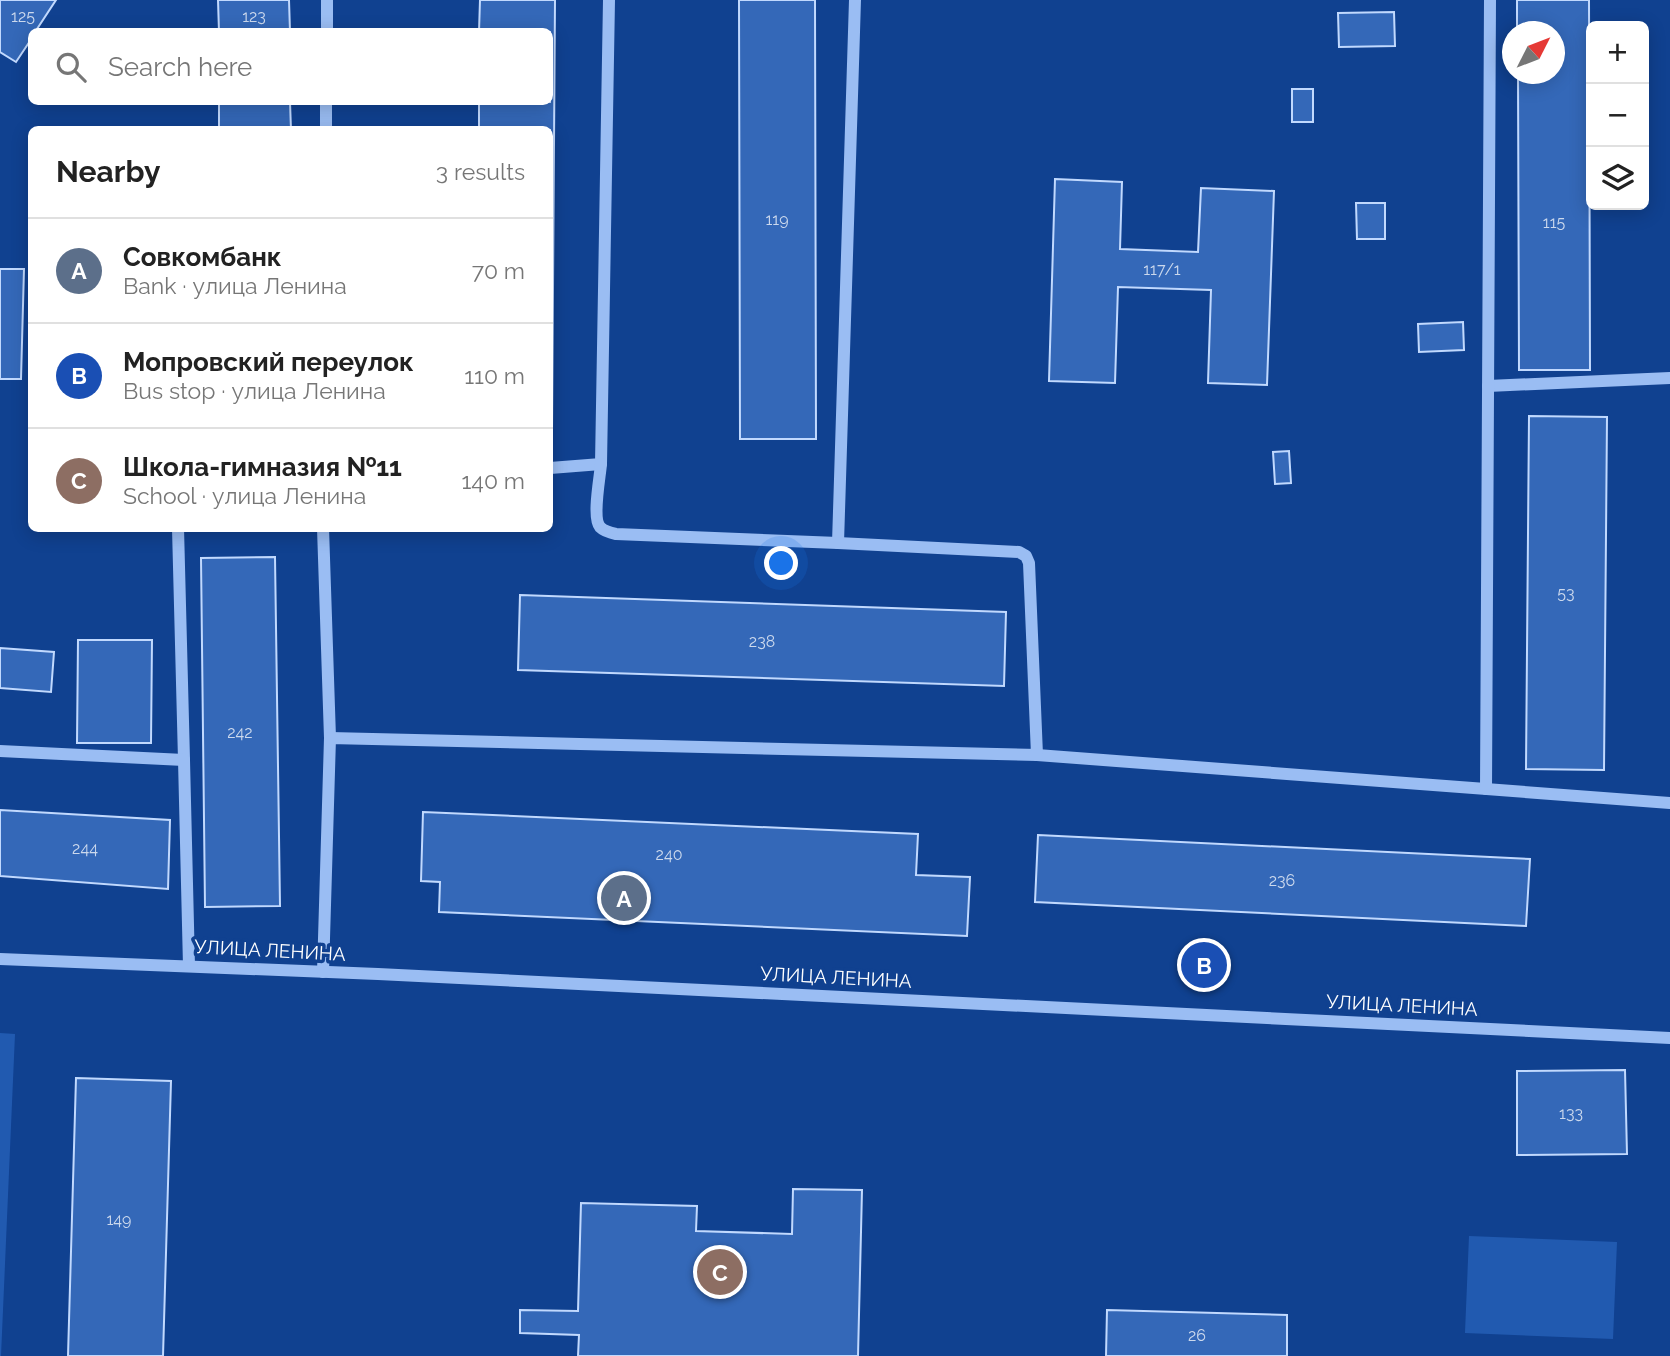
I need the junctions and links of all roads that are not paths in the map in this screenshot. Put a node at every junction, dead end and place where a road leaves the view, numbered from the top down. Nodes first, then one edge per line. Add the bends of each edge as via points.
1 (327, 0) edge
2 (610, 0) edge
3 (855, 0) edge
4 (1490, 0) edge
5 (327, 28) edge
6 (326, 105) edge
7 (326, 126) edge
8 (1670, 378) edge
9 (1488, 386) junction
10 (601, 464) junction
11 (553, 468) edge
12 (178, 532) edge
13 (323, 532) edge
14 (838, 543) junction
15 (330, 738) junction
16 (0, 751) edge
17 (1037, 755) junction
18 (184, 760) junction
19 (1486, 789) junction
20 (1670, 803) edge
21 (0, 959) edge
22 (189, 966) junction
23 (323, 972) junction
24 (1670, 1038) edge

1 - 5 street
2 - 10 street
3 - 14 street
4 - 9 street
6 - 7 street
8 - 9 street
9 - 19 street
10 - 11 street
10 - 14 street via 596,513 605,531
12 - 18 street
13 - 15 street
14 - 17 street via 1020,552 1026,556
15 - 17 street
15 - 23 street
16 - 18 street
17 - 19 street
18 - 22 street
19 - 20 street
21 - 22 street, УЛИЦА ЛЕНИНА
22 - 23 street, УЛИЦА ЛЕНИНА
23 - 24 street, УЛИЦА ЛЕНИНА

